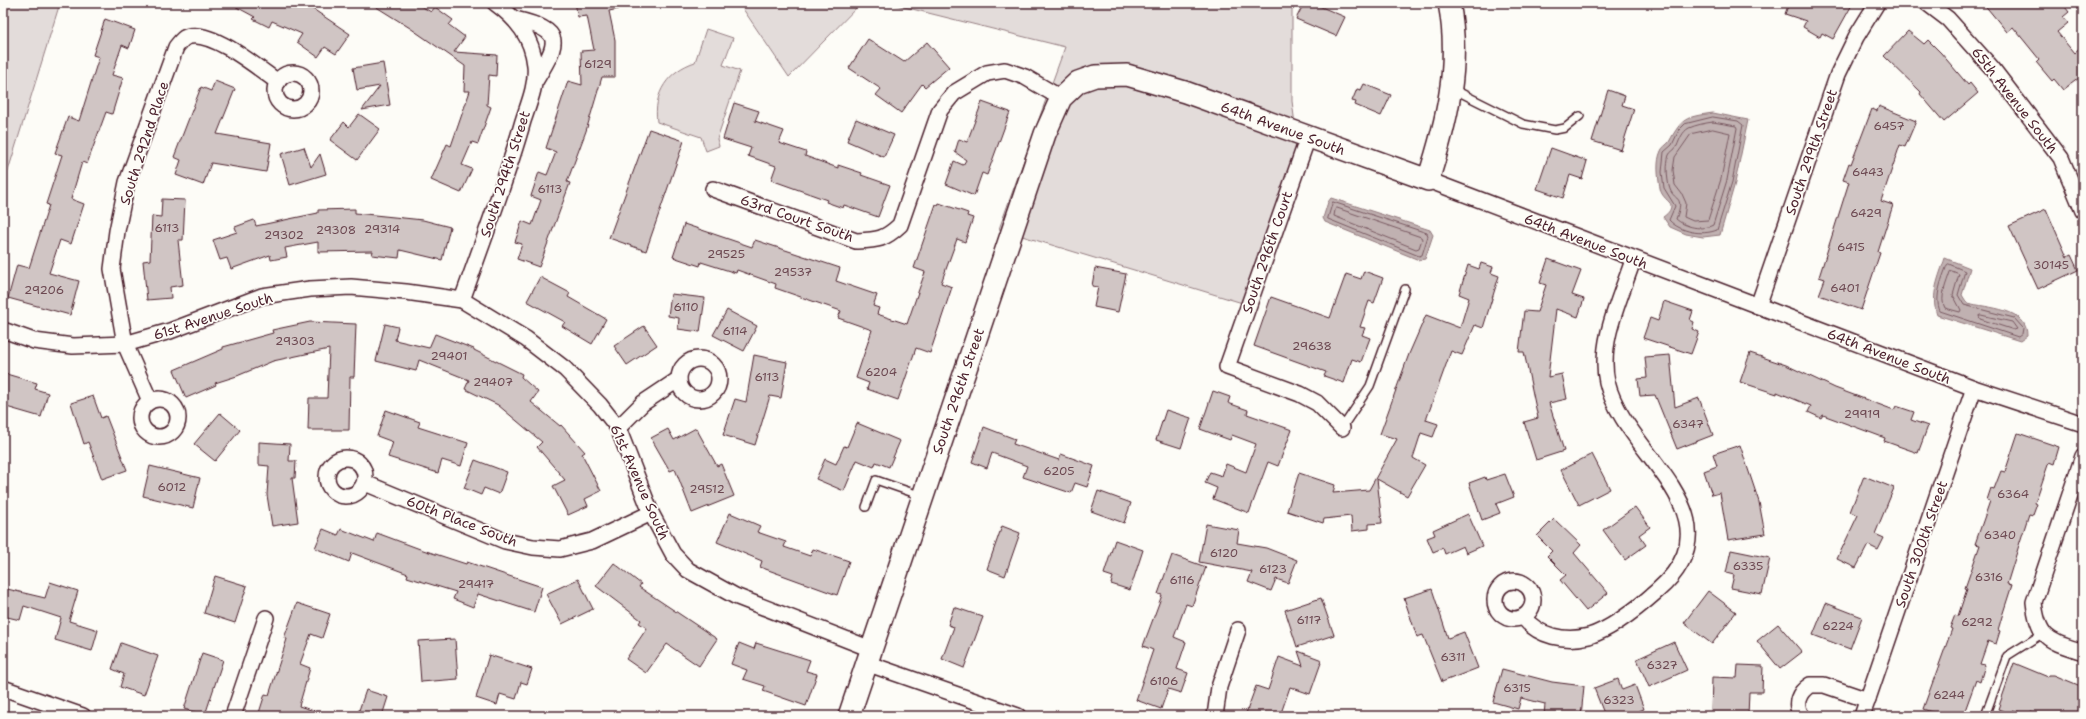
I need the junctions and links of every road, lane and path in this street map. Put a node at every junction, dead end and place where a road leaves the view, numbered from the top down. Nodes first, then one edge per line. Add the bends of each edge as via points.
1 (495, 3) edge
2 (1449, 3) edge
3 (1877, 3) edge
4 (1927, 3) edge
5 (515, 19) junction
6 (1087, 78) joint
7 (535, 81) junction
8 (278, 82) dead end
9 (1451, 88) junction
10 (1061, 98) junction
11 (1580, 116) dead end
12 (1308, 137) junction
13 (1428, 180) junction
14 (713, 189) dead end
15 (2083, 211) edge
16 (1633, 260) junction
17 (1405, 289) dead end
18 (462, 300) junction
19 (1758, 306) junction
20 (3, 330) edge
21 (124, 344) junction
22 (679, 379) dead end
23 (1974, 388) junction
24 (150, 401) dead end
25 (2083, 424) edge
26 (618, 428) junction
27 (1342, 428) joint
28 (2083, 456) edge
29 (365, 483) dead end
30 (922, 496) junction
31 (866, 507) dead end
32 (651, 513) junction
33 (1523, 617) dead end
34 (266, 618) dead end
35 (1238, 630) dead end
36 (2042, 634) junction
37 (2083, 652) edge
38 (869, 656) junction
39 (3, 688) edge
40 (1868, 700) junction
41 (83, 716) edge
42 (233, 716) edge
43 (849, 716) edge
44 (1018, 716) edge
45 (1215, 716) edge
46 (1802, 716) edge
47 (1862, 716) edge
48 (1985, 716) edge

1 - 5 street
2 - 9 street via 1453,36
3 - 19 street, South 299th Street via 1856,37 1838,74
4 - 15 street, 65th Avenue South via 1948,19 1992,68 2061,158
5 - 7 street, South 294th Street via 531,46
5 - 7 street via 543,27 554,39 554,48
6 - 10 street, South 296th Street via 1072,87
6 - 12 street, 64th Avenue South via 1114,74 1151,81
7 - 18 street, South 294th Street via 517,142
8 - 21 street, South 292nd Place via 205,37 190,36 181,39 176,47 127,182 117,231 112,269
9 - 11 lane via 1528,125 1555,130 1565,128
9 - 13 street via 1445,126
10 - 14 street, 63rd Court South via 1025,77 1005,70 987,73 954,93 940,110 900,225 888,237 856,241
10 - 30 street, South 296th Street via 1045,134
12 - 13 street, 64th Avenue South
12 - 27 street, South 296th Court via 1227,367 1306,397 1317,403
13 - 16 street, 64th Avenue South
16 - 19 street, 64th Avenue South
16 - 33 street via 1609,335 1606,356 1607,380 1622,418 1668,478 1681,501 1688,532 1686,551 1676,570 1659,589 1600,632 1577,638 1558,638 1536,629
17 - 27 lane via 1370,386
18 - 21 street, 61st Avenue South via 367,288 310,288 262,296 170,331
18 - 26 street, 61st Avenue South via 526,339 565,369
19 - 23 street, 64th Avenue South
20 - 21 street, 61st Avenue South via 34,341 65,345
21 - 24 street, South 292nd Place
22 - 26 street via 643,403
23 - 25 street, 64th Avenue South
23 - 40 street, South 300th Street
26 - 32 street, 61st Avenue South
28 - 36 street via 2034,602
29 - 32 street, 60th Place South via 505,541 533,548 560,549 592,541
30 - 31 lane via 876,480
30 - 38 street, South 296th Street
32 - 38 street, 61st Avenue South via 673,554 688,570 735,596
34 - 42 street
35 - 45 street via 1219,687
36 - 37 street via 2055,643
36 - 48 lane via 2007,656
38 - 43 street, South 296th Street
38 - 44 street, 61st Avenue South
39 - 41 street
40 - 46 street via 1824,686 1810,685 1797,700
40 - 47 street, South 300th Street

